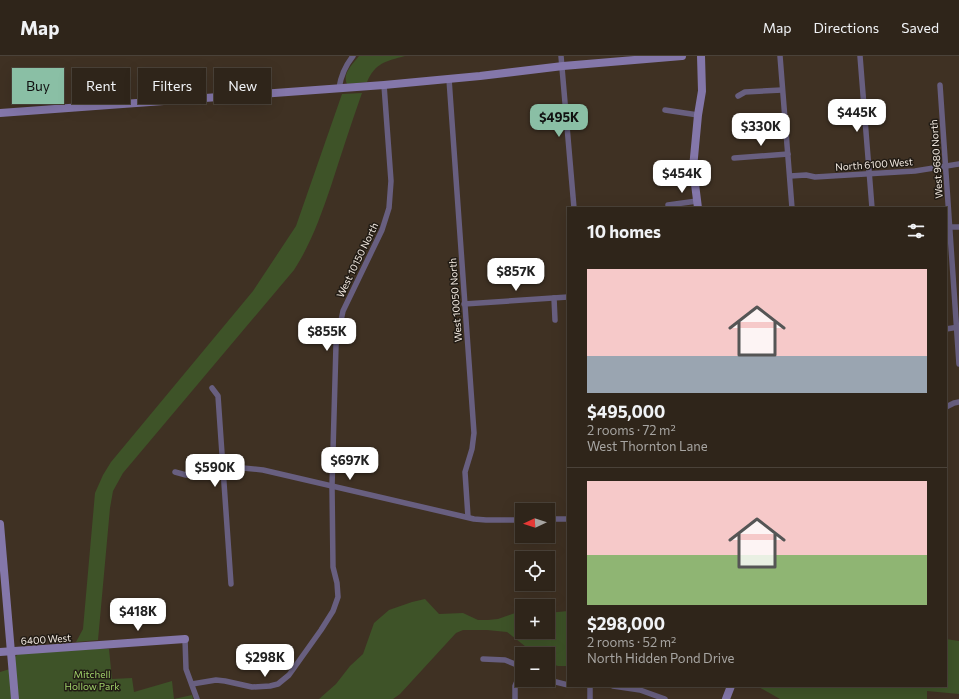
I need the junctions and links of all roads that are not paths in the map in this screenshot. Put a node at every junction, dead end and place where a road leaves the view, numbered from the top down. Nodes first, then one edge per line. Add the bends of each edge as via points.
1 (353, 56) edge
2 (561, 56) edge
3 (682, 56) edge
4 (701, 56) edge
5 (780, 56) edge
6 (860, 56) edge
7 (563, 66) junction
8 (449, 80) junction
9 (384, 85) junction
10 (940, 85) dead end
11 (339, 88) junction
12 (782, 90) junction
13 (738, 96) dead end
14 (665, 110) dead end
15 (0, 113) edge
16 (698, 114) junction
17 (788, 154) junction
18 (734, 158) dead end
19 (959, 164) edge
20 (946, 165) junction
21 (869, 174) junction
22 (790, 176) junction
23 (697, 204) edge
24 (668, 205) dead end
25 (574, 207) edge
26 (792, 207) edge
27 (872, 207) edge
28 (950, 227) junction
29 (959, 227) edge
30 (567, 297) edge
31 (554, 298) junction
32 (464, 304) junction
33 (555, 320) dead end
34 (958, 327) edge
35 (947, 329) edge
36 (959, 364) edge
37 (212, 388) dead end
38 (959, 402) edge
39 (947, 407) edge
40 (223, 471) junction
41 (175, 472) dead end
42 (332, 486) junction
43 (468, 517) junction
44 (555, 519) edge
45 (567, 519) edge
46 (515, 520) edge
47 (0, 524) edge
48 (231, 584) dead end
49 (185, 639) joint
50 (0, 652) edge
51 (12, 652) junction
52 (483, 659) dead end
53 (515, 665) edge
54 (555, 682) edge
55 (192, 684) junction
56 (567, 685) edge
57 (515, 687) edge
58 (590, 687) edge
59 (620, 687) edge
60 (731, 687) edge
61 (15, 699) edge
62 (196, 699) edge
63 (515, 699) edge
64 (590, 699) edge
65 (665, 699) edge
66 (726, 699) edge

1 - 11 street via 344,67
2 - 7 street
3 - 7 street
4 - 16 street via 702,91
5 - 12 street
6 - 21 street
7 - 8 street
7 - 25 street
8 - 9 street
8 - 32 street, West 10050 North
9 - 11 street
9 - 42 street, West 10150 North via 391,181 389,208 382,230 343,311 336,345
10 - 20 street, West 9680 North
11 - 15 street
12 - 13 street via 745,92
12 - 17 street
14 - 16 street
16 - 23 street via 693,168
17 - 18 street
17 - 22 street
19 - 20 street, North 6100 West
20 - 21 street, North 6100 West via 915,171
20 - 28 street, West 9680 North
21 - 22 street, North 6100 West
21 - 27 street
22 - 26 street
23 - 24 street
28 - 29 street
28 - 34 street, West 9680 North
30 - 31 street
31 - 32 street
31 - 33 street
32 - 43 street, West 10050 North via 474,433 465,472
34 - 35 street
34 - 36 street, West 9680 North
37 - 40 street via 218,396
38 - 39 street
40 - 41 street via 186,475
40 - 42 street via 243,468 263,470
40 - 48 street
42 - 43 street
42 - 55 street, West 10150 North via 333,567 338,597 321,630 288,675 278,684 252,687 216,680
43 - 46 street
44 - 45 street
47 - 51 street
49 - 51 street, 6400 West
49 - 55 street via 186,669
50 - 51 street, 6400 West
51 - 61 street
52 - 53 street via 505,660
54 - 56 street
55 - 62 street
57 - 63 street
58 - 64 street
59 - 65 street via 640,690
60 - 66 street

